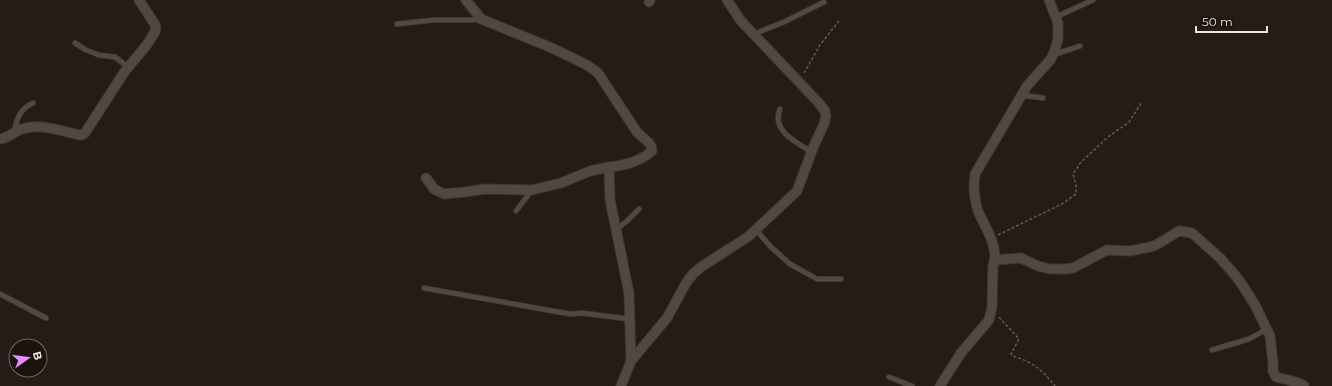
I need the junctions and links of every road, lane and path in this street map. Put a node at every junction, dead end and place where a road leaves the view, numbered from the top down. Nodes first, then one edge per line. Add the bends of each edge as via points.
1 (139, 0) edge
2 (466, 0) edge
3 (727, 0) edge
4 (1049, 0) edge
5 (1093, 0) edge
6 (824, 2) dead end
7 (1056, 17) junction
8 (481, 19) junction
9 (839, 21) dead end
10 (397, 24) dead end
11 (754, 34) junction
12 (75, 43) dead end
13 (1080, 46) dead end
14 (1053, 55) junction
15 (128, 67) junction
16 (798, 81) junction
17 (1021, 95) junction
18 (1043, 98) dead end
19 (1142, 102) dead end
20 (33, 103) dead end
21 (780, 109) dead end
22 (14, 133) junction
23 (0, 138) edge
24 (812, 152) junction
25 (609, 167) junction
26 (426, 178) dead end
27 (532, 190) junction
28 (639, 209) dead end
29 (516, 211) dead end
30 (617, 229) junction
31 (756, 230) junction
32 (991, 238) junction
33 (995, 260) junction
34 (841, 279) dead end
35 (424, 288) dead end
36 (0, 294) edge
37 (992, 307) junction
38 (46, 318) dead end
39 (629, 319) junction
40 (1267, 329) junction
41 (1212, 350) dead end
42 (631, 361) junction
43 (889, 377) dead end
44 (621, 386) edge
45 (912, 386) edge
46 (940, 386) edge
47 (1055, 386) edge
48 (1304, 386) edge

1 - 15 street via 154,24 155,32
2 - 8 street
3 - 11 street
4 - 7 street
5 - 7 lane
6 - 11 lane
7 - 14 street via 1058,39
8 - 10 lane
8 - 25 street via 552,48 598,73 637,132 649,142 652,149 636,162
9 - 16 path via 820,45
11 - 16 street
12 - 15 lane via 93,53 115,57
13 - 14 lane
14 - 17 street
15 - 22 street via 82,135 38,127
16 - 24 street via 826,111 824,124
17 - 18 lane
17 - 32 street via 976,174 973,186 978,210
19 - 32 path via 1129,122 1081,162 1073,174 1076,194 1062,204
20 - 22 lane via 20,113
21 - 24 lane via 779,126 784,133
22 - 23 street
24 - 31 street via 797,191
25 - 27 street
25 - 30 street via 610,200
26 - 27 street via 434,188 444,194 485,189
27 - 29 lane
28 - 30 lane
30 - 39 street via 628,293
31 - 34 lane via 790,264 817,279
31 - 42 street via 693,274 667,318
32 - 33 street
33 - 37 street
33 - 40 street via 1021,258 1050,269 1074,268 1107,250 1150,247 1179,232 1192,233 1220,258 1243,286 1256,305
35 - 39 lane via 570,314 582,313
36 - 38 lane
37 - 46 street via 989,320 962,353
37 - 47 path via 1019,339 1013,356 1035,366
39 - 42 street
40 - 41 lane via 1249,339
40 - 48 street via 1276,377 1300,382
42 - 44 street
43 - 45 lane

